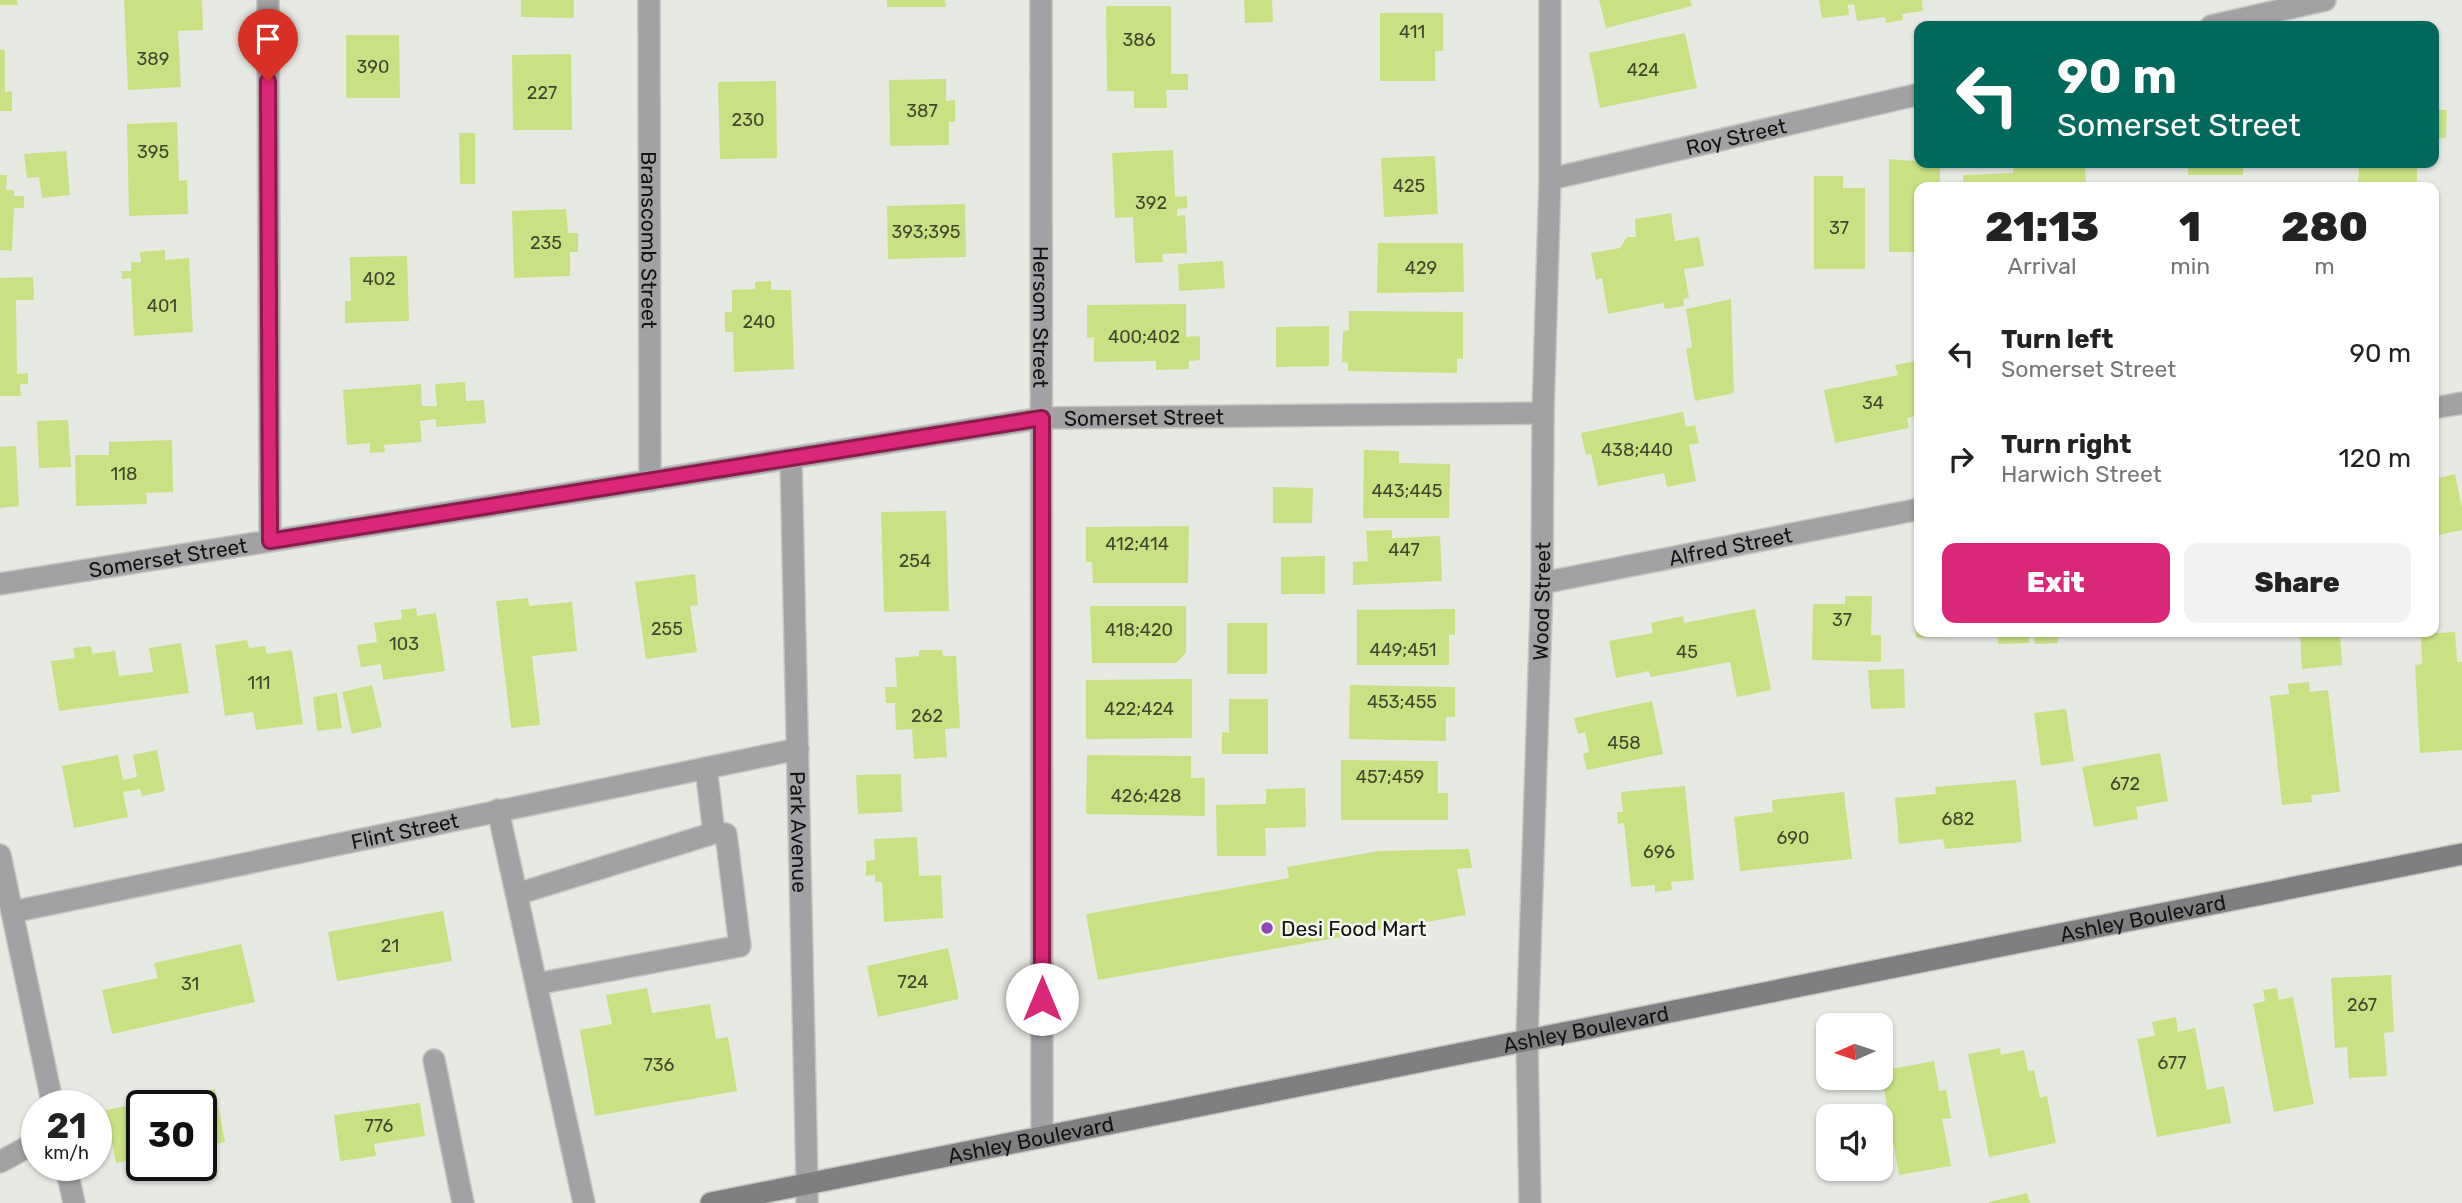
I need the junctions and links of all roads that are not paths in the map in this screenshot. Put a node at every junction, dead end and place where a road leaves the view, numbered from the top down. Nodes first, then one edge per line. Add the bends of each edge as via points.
1 (268, 0) edge
2 (649, 0) edge
3 (1041, 0) edge
4 (1550, 0) edge
5 (2325, 0) edge
6 (2233, 21) edge
7 (1914, 95) edge
8 (1550, 179) junction
9 (2462, 403) edge
10 (2439, 407) edge
11 (1543, 414) junction
12 (1042, 418) junction
13 (791, 459) junction
14 (650, 481) junction
15 (1914, 510) edge
16 (270, 541) junction
17 (1542, 583) junction
18 (0, 584) edge
19 (798, 749) junction
20 (706, 768) junction
21 (498, 810) junction
22 (714, 833) junction
23 (2462, 854) edge
24 (0, 855) edge
25 (517, 894) junction
26 (12, 912) junction
27 (536, 984) junction
28 (1527, 1039) junction
29 (434, 1060) dead end
30 (50, 1090) edge
31 (1042, 1137) junction
32 (21, 1151) edge
33 (0, 1162) edge
34 (69, 1181) edge
35 (807, 1193) edge
36 (74, 1203) edge
37 (463, 1203) edge
38 (584, 1203) edge
39 (711, 1203) edge
40 (1530, 1203) edge

1 - 16 street
2 - 14 street, Branscomb Street
3 - 12 street, Hersom Street
4 - 8 street, Wood Street
5 - 6 street
7 - 8 street, Roy Street
8 - 11 street, Wood Street
9 - 10 street
11 - 12 street, Somerset Street
11 - 17 street, Wood Street
12 - 13 street, Somerset Street
12 - 31 street, Hersom Street
13 - 14 street, Somerset Street
13 - 19 street, Park Avenue
14 - 16 street, Somerset Street
15 - 17 street, Alfred Street
16 - 18 street, Somerset Street
17 - 28 street, Wood Street
19 - 20 street, Flint Street
19 - 35 street, Park Avenue
20 - 21 street, Flint Street
20 - 22 street
21 - 25 street
21 - 26 street, Flint Street
22 - 25 street
22 - 27 street via 726,834 740,946
23 - 28 main road, Ashley Boulevard
24 - 26 street
25 - 27 street
26 - 30 street
27 - 38 street
28 - 31 main road, Ashley Boulevard
28 - 40 street, Wood Street
29 - 37 street
31 - 35 main road, Ashley Boulevard
32 - 33 street
34 - 36 street
35 - 39 main road, Ashley Boulevard

